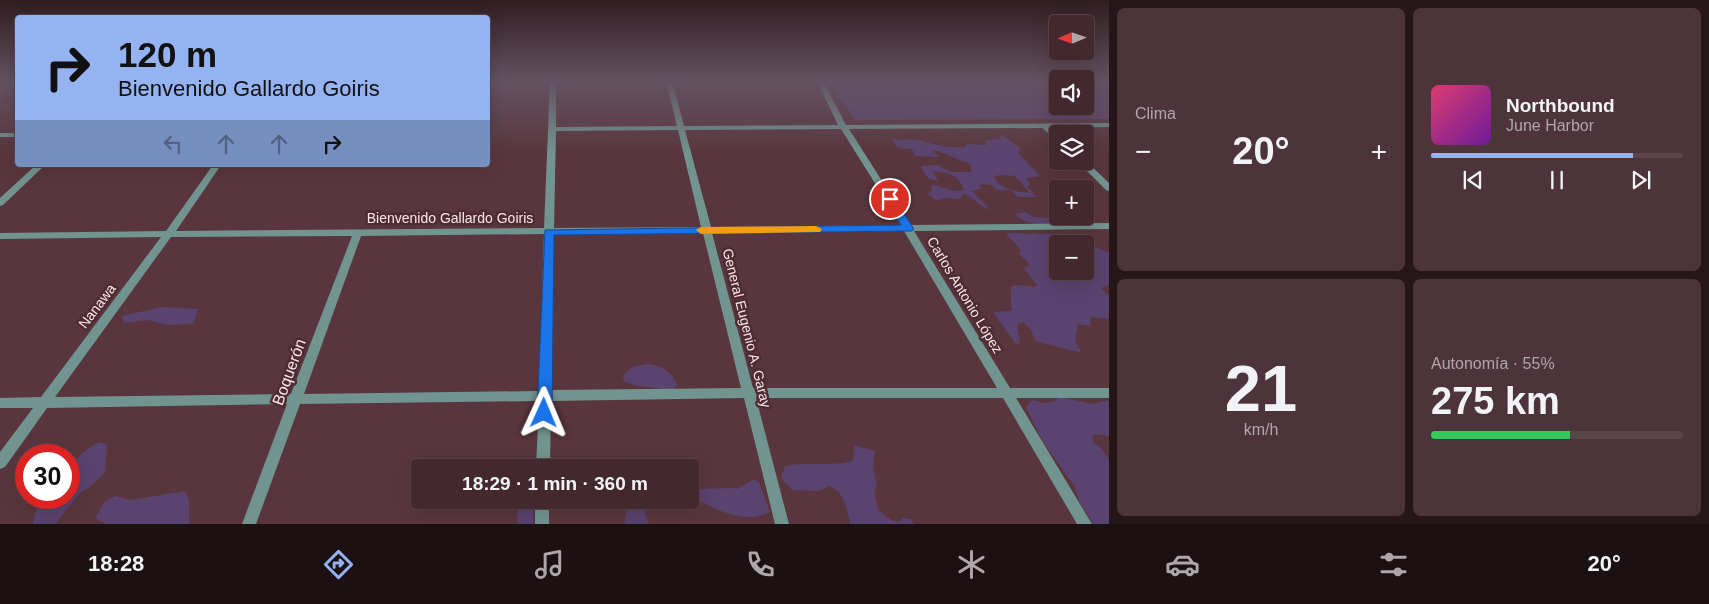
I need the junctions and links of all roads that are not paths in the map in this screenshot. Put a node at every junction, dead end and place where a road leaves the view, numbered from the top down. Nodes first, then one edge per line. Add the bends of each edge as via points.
1 (552, 105) edge
2 (675, 105) edge
3 (832, 105) edge
4 (1043, 125) junction
5 (1109, 125) edge
6 (843, 126) junction
7 (680, 127) junction
8 (551, 129) junction
9 (1049, 131) edge
10 (15, 134) edge
11 (0, 135) edge
12 (39, 167) edge
13 (216, 167) edge
14 (1090, 170) edge
15 (1109, 188) edge
16 (0, 203) edge
17 (1109, 226) edge
18 (908, 229) junction
19 (707, 230) junction
20 (358, 232) junction
21 (549, 232) junction
22 (170, 234) junction
23 (0, 236) edge
24 (1109, 393) edge
25 (748, 394) junction
26 (1007, 394) junction
27 (545, 395) junction
28 (297, 399) junction
29 (43, 402) junction
30 (0, 403) edge
31 (543, 459) edge
32 (0, 463) edge
33 (542, 509) edge
34 (249, 524) edge
35 (542, 524) edge
36 (782, 524) edge
37 (1085, 524) edge

1 - 8 street
2 - 7 street, General Eugenio A. Garay
3 - 6 street, Carlos Antonio López
4 - 5 street
4 - 6 street
4 - 9 street
6 - 7 street
6 - 18 street, Carlos Antonio López
7 - 8 street
7 - 19 street, General Eugenio A. Garay
8 - 21 street
10 - 11 street
12 - 16 street
13 - 22 street, Nanawa
14 - 15 street
17 - 18 street, Bienvenido Gallardo Goiris
18 - 19 street, Bienvenido Gallardo Goiris
18 - 26 street, Carlos Antonio López
19 - 21 street, Bienvenido Gallardo Goiris
19 - 25 street, General Eugenio A. Garay
20 - 21 street, Bienvenido Gallardo Goiris
20 - 22 street, Bienvenido Gallardo Goiris
20 - 28 street, Boquerón
21 - 27 street
22 - 23 street, Bienvenido Gallardo Goiris
22 - 29 street, Nanawa
24 - 26 street
25 - 26 street
25 - 27 street
25 - 36 street, General Eugenio A. Garay
26 - 37 street, Carlos Antonio López
27 - 28 street
27 - 31 street
28 - 29 street
28 - 34 street, Boquerón
29 - 30 street
29 - 32 street, Nanawa
33 - 35 street

